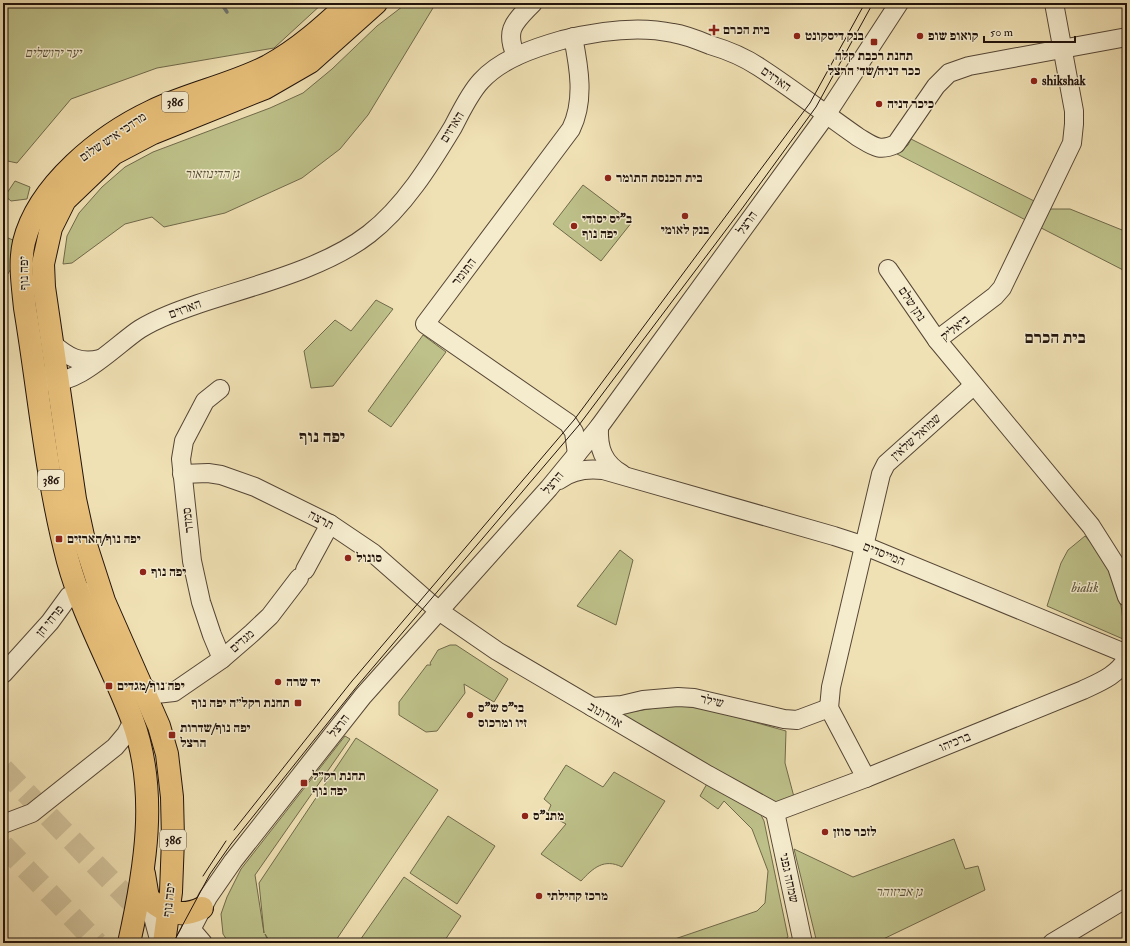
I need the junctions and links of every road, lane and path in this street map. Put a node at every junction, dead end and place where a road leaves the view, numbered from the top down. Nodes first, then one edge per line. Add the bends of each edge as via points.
1 (349, 3) edge
2 (376, 3) edge
3 (534, 3) edge
4 (899, 3) edge
5 (1054, 3) edge
6 (1127, 36) edge
7 (572, 37) junction
8 (1062, 49) junction
9 (516, 56) junction
10 (826, 115) junction
11 (51, 228) joint
12 (27, 231) joint
13 (888, 269) dead end
14 (936, 340) junction
15 (53, 344) junction
16 (101, 359) junction
17 (35, 366) junction
18 (58, 382) junction
19 (973, 386) junction
20 (220, 389) dead end
21 (599, 427) junction
22 (577, 454) junction
23 (182, 474) junction
24 (634, 479) junction
25 (549, 488) junction
26 (328, 528) junction
27 (865, 546) junction
28 (461, 588) junction
29 (78, 591) junction
30 (1127, 597) edge
31 (104, 601) junction
32 (439, 611) junction
33 (465, 630) junction
34 (1127, 654) edge
35 (1127, 658) edge
36 (222, 659) junction
37 (3, 674) edge
38 (141, 685) junction
39 (174, 692) junction
40 (592, 707) junction
41 (829, 708) junction
42 (133, 721) junction
43 (159, 726) junction
44 (108, 753) junction
45 (142, 763) junction
46 (866, 778) junction
47 (775, 812) junction
48 (3, 824) edge
49 (143, 863) junction
50 (148, 898) junction
51 (1127, 898) edge
52 (188, 925) edge
53 (129, 943) edge
54 (160, 943) edge
55 (164, 943) edge
56 (803, 943) edge
57 (1052, 943) edge

1 - 12 main road, מרדכי איש שלום / 386 via 302,45 267,66 152,110 124,126 74,163 39,206
2 - 11 main road, מרדכי איש שלום / 386 via 310,62 265,88 153,133 113,154 65,200
3 - 9 street via 510,32
4 - 10 street, הרצל
5 - 8 street, ביאליק
6 - 8 street
7 - 9 street, הארזים
7 - 10 street, הארזים via 616,30 674,33 744,59
7 - 22 street, התומר via 579,90 577,118 572,129 425,324 568,423 574,432
8 - 10 street via 969,66 949,73 936,86 896,144 886,149 872,146
8 - 14 street, ביאליק via 1074,111 1074,135 1068,153 1002,288
9 - 16 street, הארזים via 501,64 479,83 420,177 398,206 369,234 311,265 150,323
10 - 21 street, הרצל
11 - 15 main road, יפה נוף / 386 via 43,264
12 - 17 main road, יפה נוף / 386 via 22,277
13 - 14 street, נתן שלם
14 - 19 street, ביאליק
15 - 16 street, הארזים via 78,361
15 - 18 main road, יפה נוף / 386
16 - 18 street, הארזים via 77,375
17 - 18 street via 42,378
17 - 29 main road, יפה נוף / 386 via 53,498 68,562
18 - 31 main road, יפה נוף / 386 via 75,499 90,561
19 - 27 street, שמואל שלאין via 886,464 881,474
19 - 30 street, ביאליק via 1091,526 1117,567
20 - 23 street, סמדר via 205,401 184,441
21 - 22 street, הרצל
21 - 24 street, המייסדים via 600,447 604,460 616,471
22 - 25 street, הרצל
23 - 26 street, תרצה via 220,475 255,487
23 - 36 street, סמדר via 192,561 212,635
24 - 25 street, המייסדים via 603,470 582,470 572,472
24 - 27 street, המייסדים
25 - 28 street, הרצל
26 - 32 street, תרצה via 373,553
26 - 36 street, מגדים via 302,574 270,616
27 - 34 street, המייסדים
27 - 41 street via 831,687
28 - 32 street, הרצל
28 - 33 street via 458,605
29 - 31 street via 95,595
29 - 37 street, פרחי חן via 69,596 50,622
29 - 42 main road, יפה נוף / 386
31 - 38 main road, יפה נוף / 386
32 - 33 street, אהרונוב
32 - 52 street, הרצל via 363,696 233,861
33 - 40 street, אהרונוב
35 - 46 street, ברכיהו via 1114,674 1083,690
36 - 39 street, מגדים
38 - 39 street via 156,694
38 - 43 main road, יפה נוף / 386
39 - 43 street, מגדים
40 - 41 street, שילר via 622,705 643,700 694,698 797,720
40 - 47 street, אהרונוב via 708,776
41 - 46 street
42 - 44 street via 122,740
42 - 45 main road, יפה נוף / 386
43 - 52 main road, יפה נוף / 386 via 167,754 172,797 171,882
44 - 45 street via 126,752
44 - 48 street via 32,813
45 - 49 main road, יפה נוף / 386 via 147,798
46 - 47 street, ברכיהו
47 - 56 street, שמחה גפני
49 - 50 main road
49 - 53 main road, יפה נוף / 386
50 - 52 main road
50 - 54 street
51 - 57 street
52 - 55 main road, יפה נוף / 386

